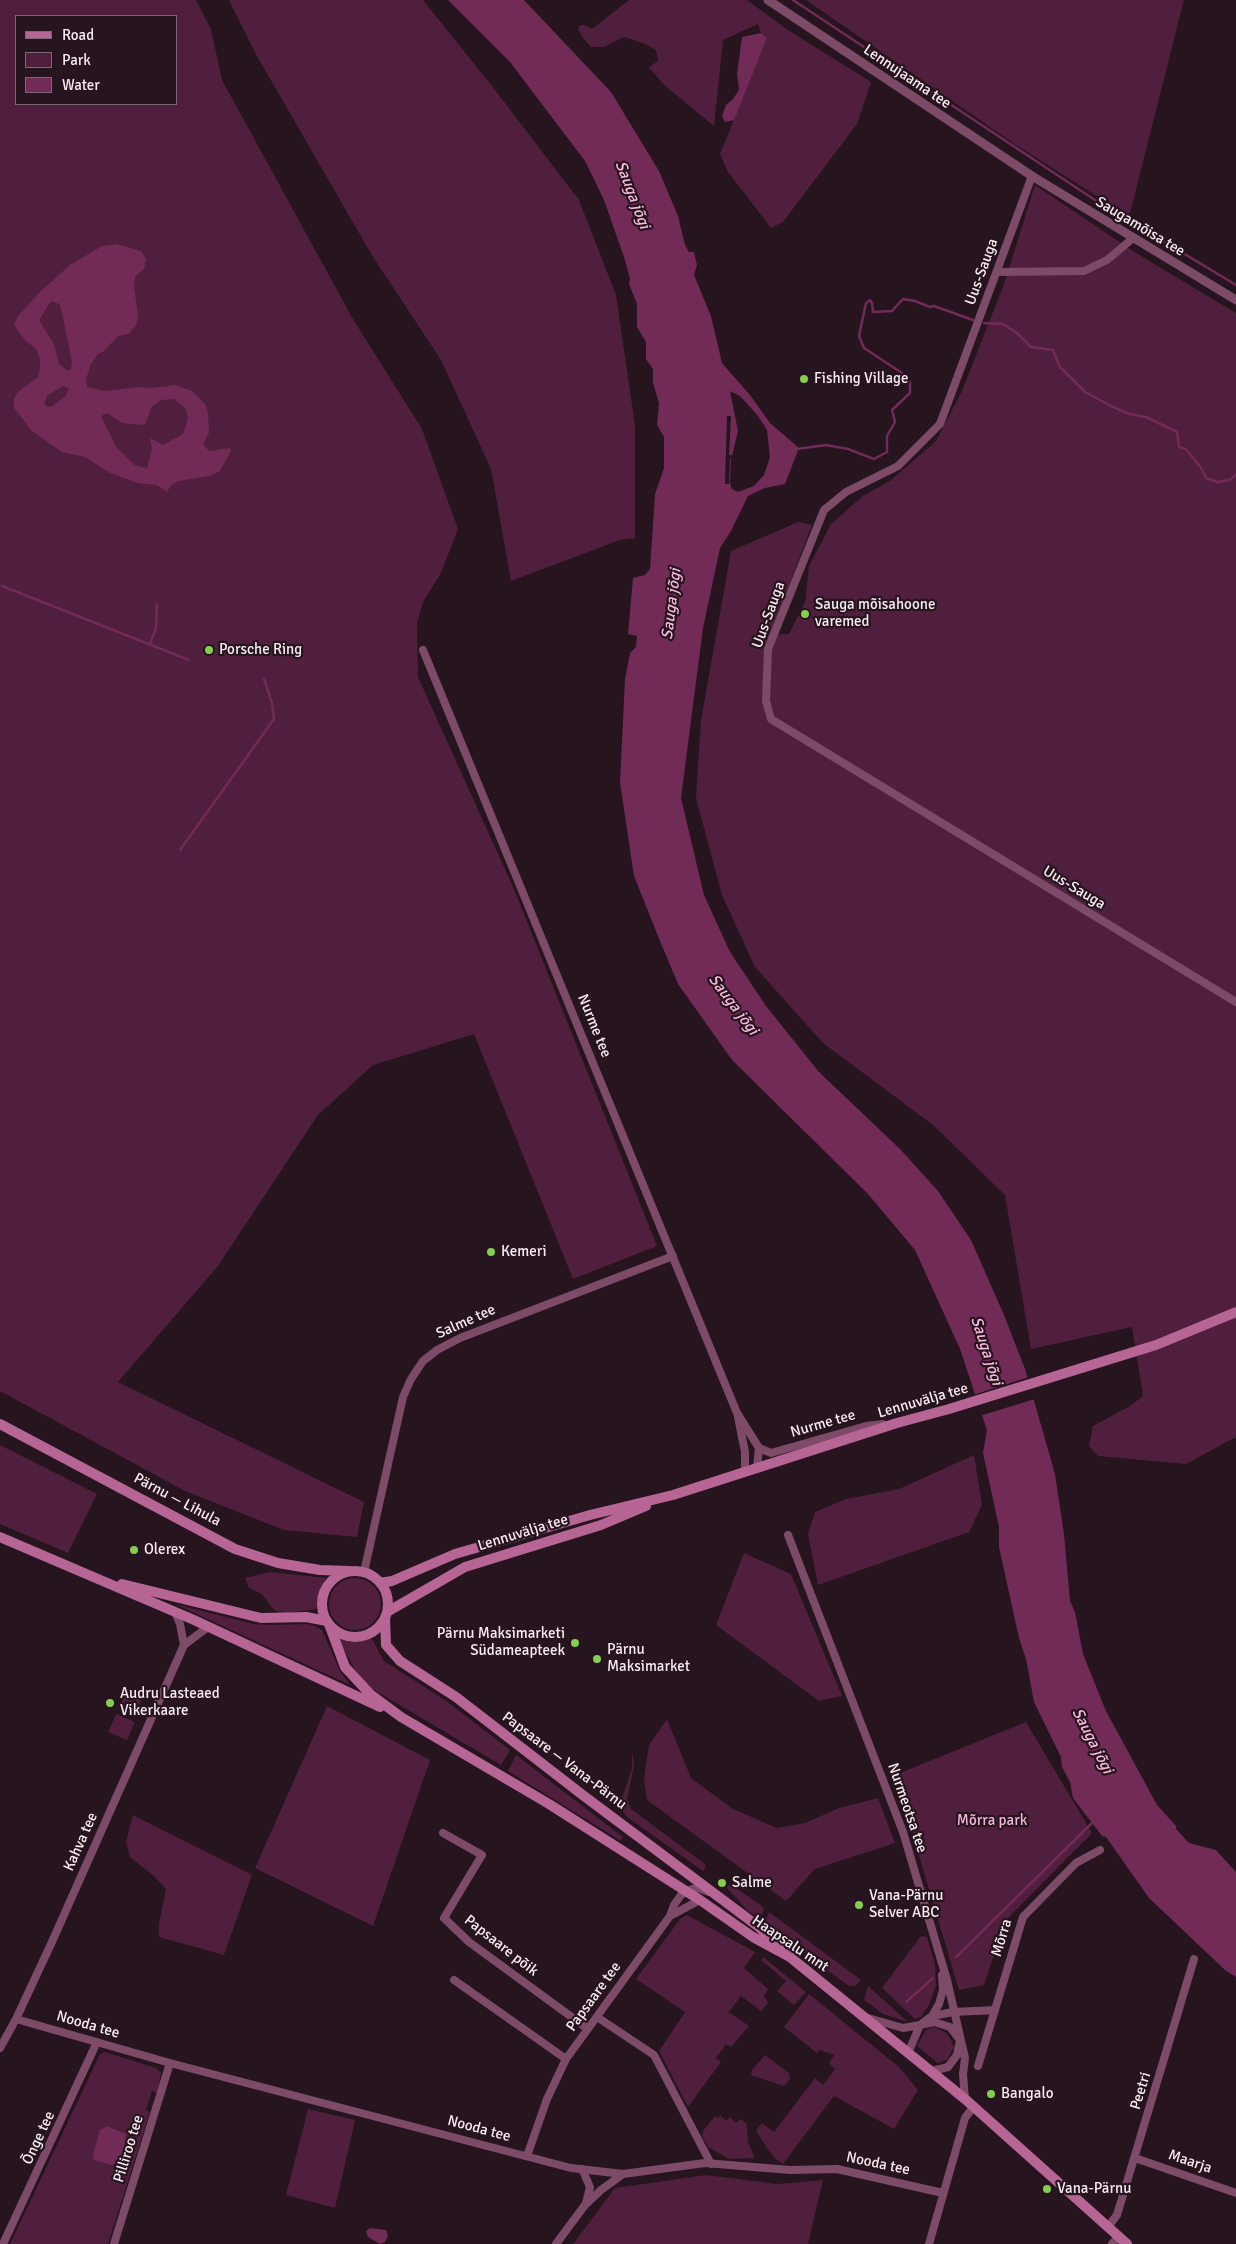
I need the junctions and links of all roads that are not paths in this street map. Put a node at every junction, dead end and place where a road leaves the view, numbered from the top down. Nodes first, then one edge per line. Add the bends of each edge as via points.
1 (768, 0) edge
2 (1032, 176) junction
3 (1132, 238) junction
4 (997, 272) junction
5 (1236, 300) edge
6 (423, 650) dead end
7 (1236, 1002) edge
8 (673, 1256) junction
9 (1236, 1312) edge
10 (737, 1413) junction
11 (897, 1423) junction
12 (0, 1424) edge
13 (758, 1448) junction
14 (756, 1468) junction
15 (745, 1472) junction
16 (673, 1495) junction
17 (788, 1535) dead end
18 (0, 1537) edge
19 (350, 1572) junction
20 (364, 1572) junction
21 (96, 1578) junction
22 (380, 1583) junction
23 (174, 1612) junction
24 (386, 1615) junction
25 (328, 1622) junction
26 (208, 1627) junction
27 (184, 1645) junction
28 (401, 1717) junction
29 (443, 1833) dead end
30 (1100, 1850) dead end
31 (686, 1892) junction
32 (716, 1895) junction
33 (700, 1900) junction
34 (670, 1916) junction
35 (790, 1957) junction
36 (1194, 1959) dead end
37 (941, 1966) junction
38 (454, 1980) dead end
39 (995, 2010) junction
40 (953, 2012) junction
41 (597, 2016) junction
42 (932, 2016) junction
43 (868, 2018) junction
44 (16, 2019) junction
45 (920, 2025) junction
46 (588, 2029) junction
47 (960, 2040) junction
48 (97, 2042) junction
49 (0, 2048) edge
50 (909, 2051) junction
51 (566, 2059) junction
52 (170, 2062) junction
53 (978, 2066) dead end
54 (932, 2071) junction
55 (965, 2098) junction
56 (974, 2106) junction
57 (527, 2156) junction
58 (1135, 2158) junction
59 (712, 2164) junction
60 (582, 2169) junction
61 (623, 2174) junction
62 (943, 2193) junction
63 (1236, 2193) edge
64 (585, 2205) junction
65 (1108, 2226) junction
66 (1115, 2240) edge
67 (3, 2244) edge
68 (114, 2244) edge
69 (556, 2244) edge
70 (929, 2244) edge
71 (1127, 2244) edge

1 - 2 street, Lennujaama tee
2 - 3 street, Saugamõisa tee
2 - 4 street, Uus-Sauga
3 - 4 street via 1107,260 1084,271
3 - 5 street, Saugamõisa tee
4 - 7 street, Uus-Sauga via 940,424 898,466 846,492 824,510 768,649 766,701 771,719
6 - 8 street, Nurme tee
8 - 10 street, Nurme tee
8 - 20 street, Salme tee via 460,1338 423,1362 404,1397
9 - 11 main road, Lennuvälja tee via 1156,1345
10 - 13 street, Nurme tee
10 - 15 street, Nurme tee via 745,1452
11 - 13 street, Nurme tee via 866,1426 771,1453
11 - 14 main road, Lennuvälja tee
12 - 19 main road, Pärnu — Lihula via 235,1549 278,1562
13 - 14 street
14 - 15 main road, Lennuvälja tee
15 - 16 main road, Lennuvälja tee
16 - 22 main road, Lennuvälja tee via 523,1533 455,1554
16 - 24 main road, Lennuvälja tee via 601,1526 465,1567
17 - 37 street, Nurmeotsa tee via 902,1832
18 - 21 main road
19 - 20 main road
19 - 25 main road via 334,1578 326,1588 322,1607
20 - 22 main road
21 - 23 main road
21 - 25 main road via 250,1616 272,1619 306,1617
22 - 24 main road via 387,1598
23 - 26 main road
23 - 27 street
24 - 25 main road via 374,1630 359,1636 341,1633
24 - 32 main road, Papsaare — Vana-Pärnu via 386,1645 400,1661 456,1697
25 - 28 main road via 350,1675
26 - 27 street, Kahva tee
26 - 28 main road
27 - 44 street, Kahva tee
28 - 31 main road, Haapsalu mnt via 549,1804
29 - 46 street, Papsaare põik via 482,1855 444,1918 469,1942
30 - 39 street, Mõrra via 1076,1862 1023,1917
31 - 32 street via 698,1888
31 - 33 main road, Haapsalu mnt
31 - 34 street, Papsaare tee via 674,1905
32 - 35 main road, Papsaare — Vana-Pärnu via 748,1918
33 - 34 street
33 - 35 main road, Haapsalu mnt via 753,1937
34 - 41 street, Papsaare tee
35 - 43 main road, Haapsalu mnt
36 - 58 street, Peetri
37 - 40 street, Nurmeotsa tee
37 - 42 street via 943,1990
38 - 51 street
39 - 40 street
39 - 53 street, Mõrra
40 - 42 street
40 - 47 street, Nurmeotsa tee
41 - 46 street, Papsaare tee
41 - 59 street via 654,2055
42 - 45 street
43 - 45 street via 903,2028
43 - 50 main road, Haapsalu mnt
44 - 48 street, Nooda tee
44 - 49 street, Kahva tee
45 - 47 street via 934,2022 950,2027
45 - 50 street
46 - 51 street, Papsaare tee
47 - 54 street via 957,2056 948,2067
47 - 55 street, Nurmeotsa tee via 965,2058
48 - 52 street, Nooda tee
48 - 67 street, Õnge tee
50 - 54 main road, Haapsalu mnt
51 - 57 street, Papsaare tee via 547,2099
52 - 57 street, Nooda tee
52 - 68 street, Pilliroo tee
54 - 55 main road, Haapsalu mnt
55 - 56 main road, Haapsalu mnt
56 - 62 street via 965,2118
56 - 65 main road, Haapsalu mnt
57 - 60 street, Nooda tee
58 - 63 street, Maarja
58 - 65 street, Peetri via 1117,2215
59 - 61 street, Nooda tee
59 - 62 street, Nooda tee via 790,2170 837,2169
60 - 61 street, Nooda tee
60 - 64 street via 590,2187
61 - 64 street
62 - 70 street
64 - 69 street
65 - 66 main road, Haapsalu mnt
66 - 71 main road, Haapsalu mnt

